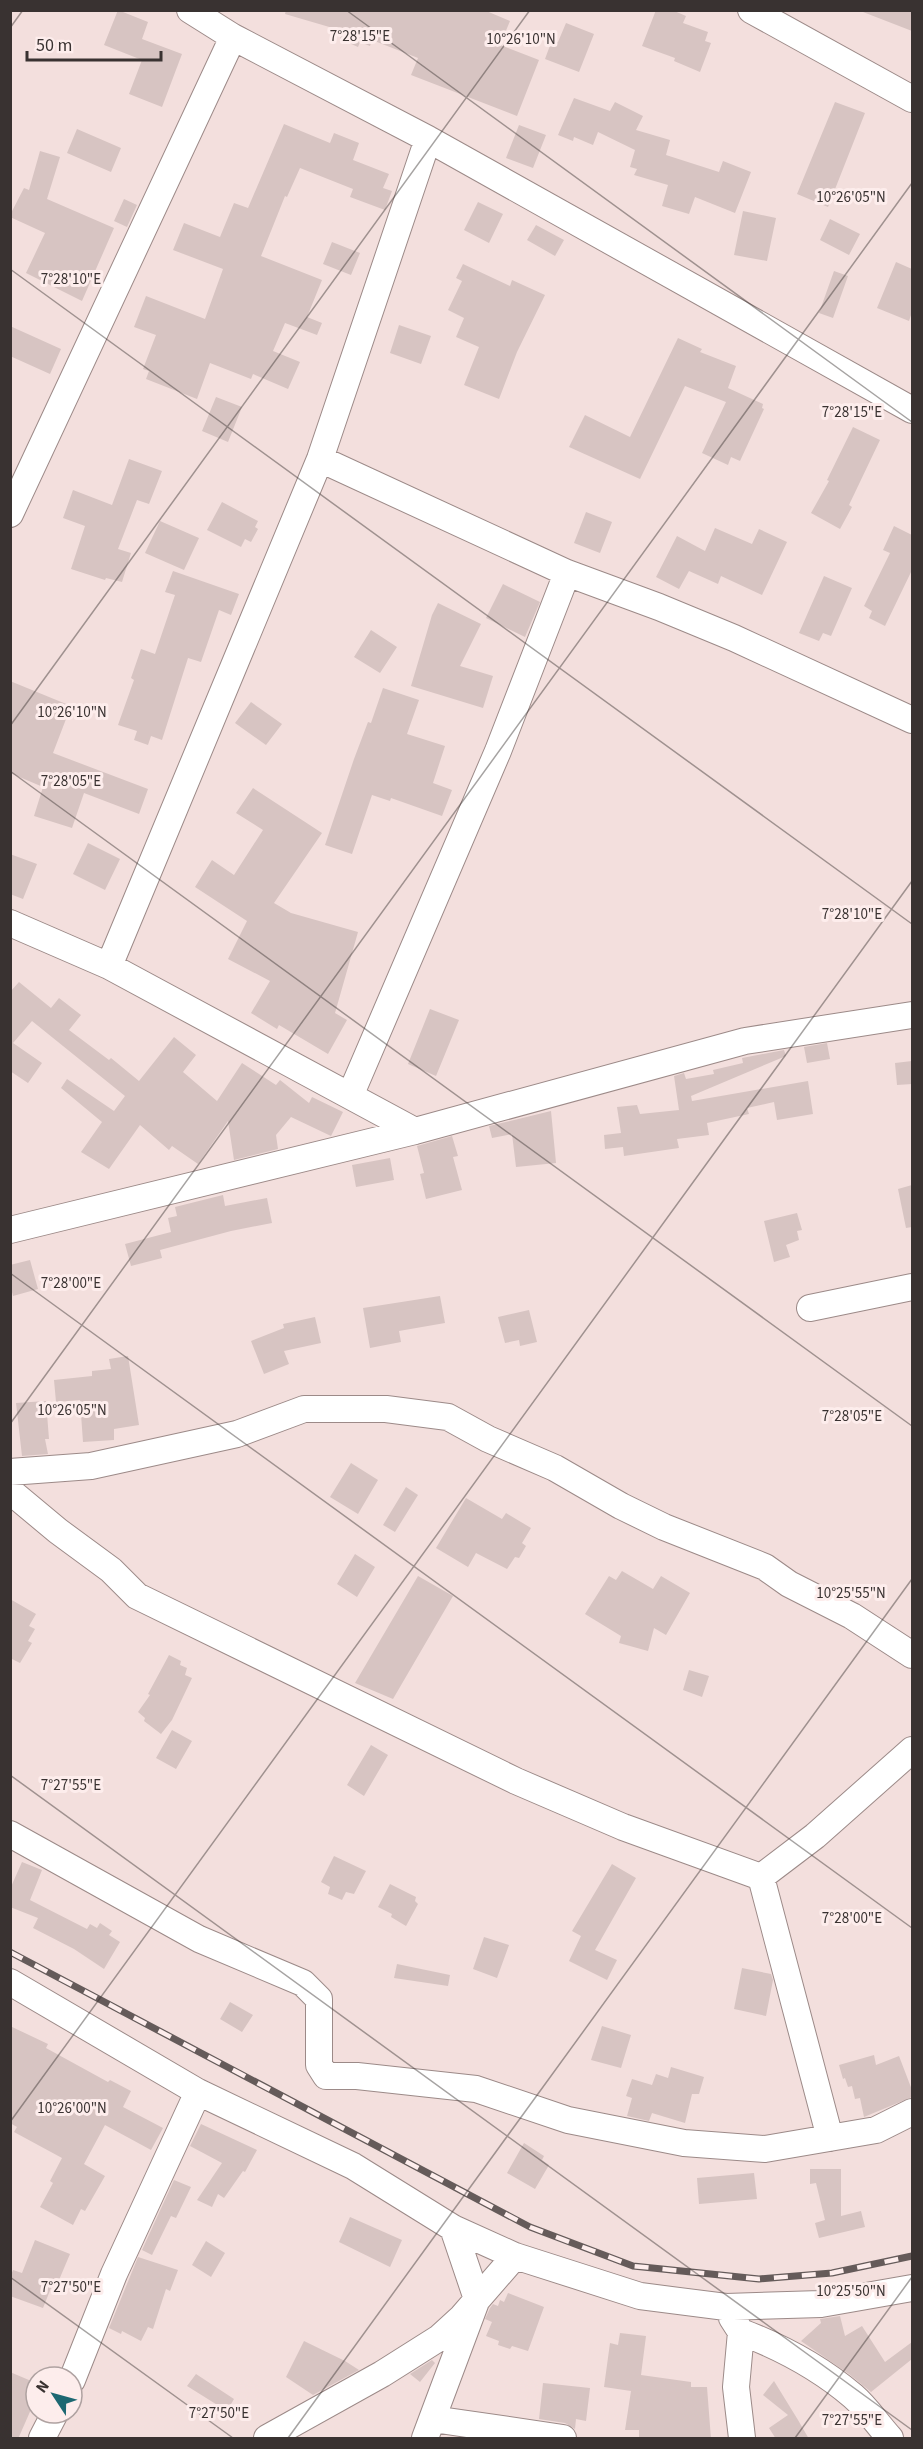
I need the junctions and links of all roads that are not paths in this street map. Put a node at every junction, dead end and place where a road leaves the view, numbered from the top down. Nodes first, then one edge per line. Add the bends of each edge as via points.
1 (190, 10) edge
2 (751, 10) edge
3 (233, 37) junction
4 (912, 99) edge
5 (428, 139) junction
6 (912, 410) edge
7 (321, 459) junction
8 (10, 514) edge
9 (567, 573) junction
10 (912, 720) edge
11 (10, 923) edge
12 (109, 966) junction
13 (912, 1016) edge
14 (350, 1096) junction
15 (416, 1131) junction
16 (10, 1230) edge
17 (912, 1287) edge
18 (810, 1308) dead end
19 (10, 1472) edge
20 (10, 1491) edge
21 (912, 1655) edge
22 (912, 1750) edge
23 (10, 1834) edge
24 (761, 1877) junction
25 (10, 1982) edge
26 (198, 2092) junction
27 (912, 2112) edge
28 (830, 2138) junction
29 (453, 2228) junction
30 (515, 2256) junction
31 (912, 2288) edge
32 (477, 2299) junction
33 (726, 2307) junction
34 (741, 2332) junction
35 (78, 2365) edge
36 (49, 2425) edge
37 (429, 2429) edge
38 (42, 2439) edge
39 (267, 2439) edge
40 (563, 2439) edge
41 (742, 2439) edge
42 (890, 2439) edge

1 - 3 street
2 - 4 street
3 - 5 street
3 - 8 street
5 - 6 street
5 - 7 street
7 - 9 street
7 - 12 street
9 - 10 street via 734,638
9 - 14 street via 498,751
11 - 12 street
12 - 14 street
13 - 15 street via 745,1041
14 - 15 street
15 - 16 street
17 - 18 street
19 - 21 street via 92,1466 237,1434 304,1409 386,1409 448,1417 555,1468 664,1527 765,1567
20 - 24 street via 111,1570 137,1596 527,1785 623,1827
22 - 24 street via 815,1836
23 - 28 street via 199,1939 303,1983 318,1999 319,2065 326,2076 476,2090 568,2120 684,2143 765,2149
24 - 28 street
25 - 26 street
26 - 29 street via 353,2166
26 - 35 street via 114,2274
27 - 28 street via 876,2130
29 - 30 street
29 - 32 street
30 - 32 street
30 - 33 street via 640,2296
31 - 33 street via 821,2304
32 - 37 street
32 - 39 street via 440,2338
33 - 34 street
34 - 41 street via 736,2387
34 - 42 street via 800,2359 854,2397
36 - 38 street
37 - 40 street

